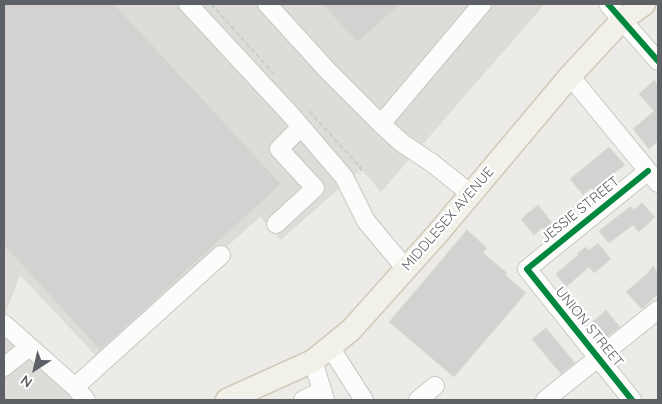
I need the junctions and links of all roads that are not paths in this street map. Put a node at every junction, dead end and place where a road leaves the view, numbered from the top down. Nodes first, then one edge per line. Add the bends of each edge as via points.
1 (188, 4) edge
2 (267, 4) edge
3 (482, 4) edge
4 (644, 4) edge
5 (615, 11) edge
6 (658, 61) edge
7 (570, 76) junction
8 (381, 124) junction
9 (301, 127) junction
10 (653, 177) edge
11 (471, 194) junction
12 (276, 224) dead end
13 (221, 256) dead end
14 (406, 269) junction
15 (527, 269) joint
16 (658, 310) edge
17 (4, 324) edge
18 (29, 346) junction
19 (322, 354) junction
20 (597, 358) junction
21 (4, 367) edge
22 (75, 386) junction
23 (435, 386) dead end
24 (324, 398) edge
25 (231, 399) edge
26 (86, 400) edge
27 (303, 400) edge
28 (364, 400) edge
29 (418, 400) edge
30 (545, 400) edge
31 (632, 400) edge

1 - 9 street
2 - 8 street
3 - 8 street
4 - 5 main road, MIDDLESEX AVENUE
5 - 6 street
5 - 7 main road, MIDDLESEX AVENUE
7 - 10 street
7 - 11 main road, MIDDLESEX AVENUE
8 - 11 street via 402,144
9 - 12 street via 279,149 315,188
9 - 14 street via 344,177 366,221
10 - 15 street, JESSIE STREET
11 - 14 main road, MIDDLESEX AVENUE
13 - 22 street
14 - 19 main road, MIDDLESEX AVENUE via 351,330
15 - 20 street, UNION STREET
16 - 20 street
17 - 18 street
18 - 21 street
18 - 22 street
19 - 24 street
19 - 25 main road, MIDDLESEX AVENUE
19 - 28 street
20 - 30 street
20 - 31 street, UNION STREET
22 - 26 street
23 - 29 street
24 - 27 street

